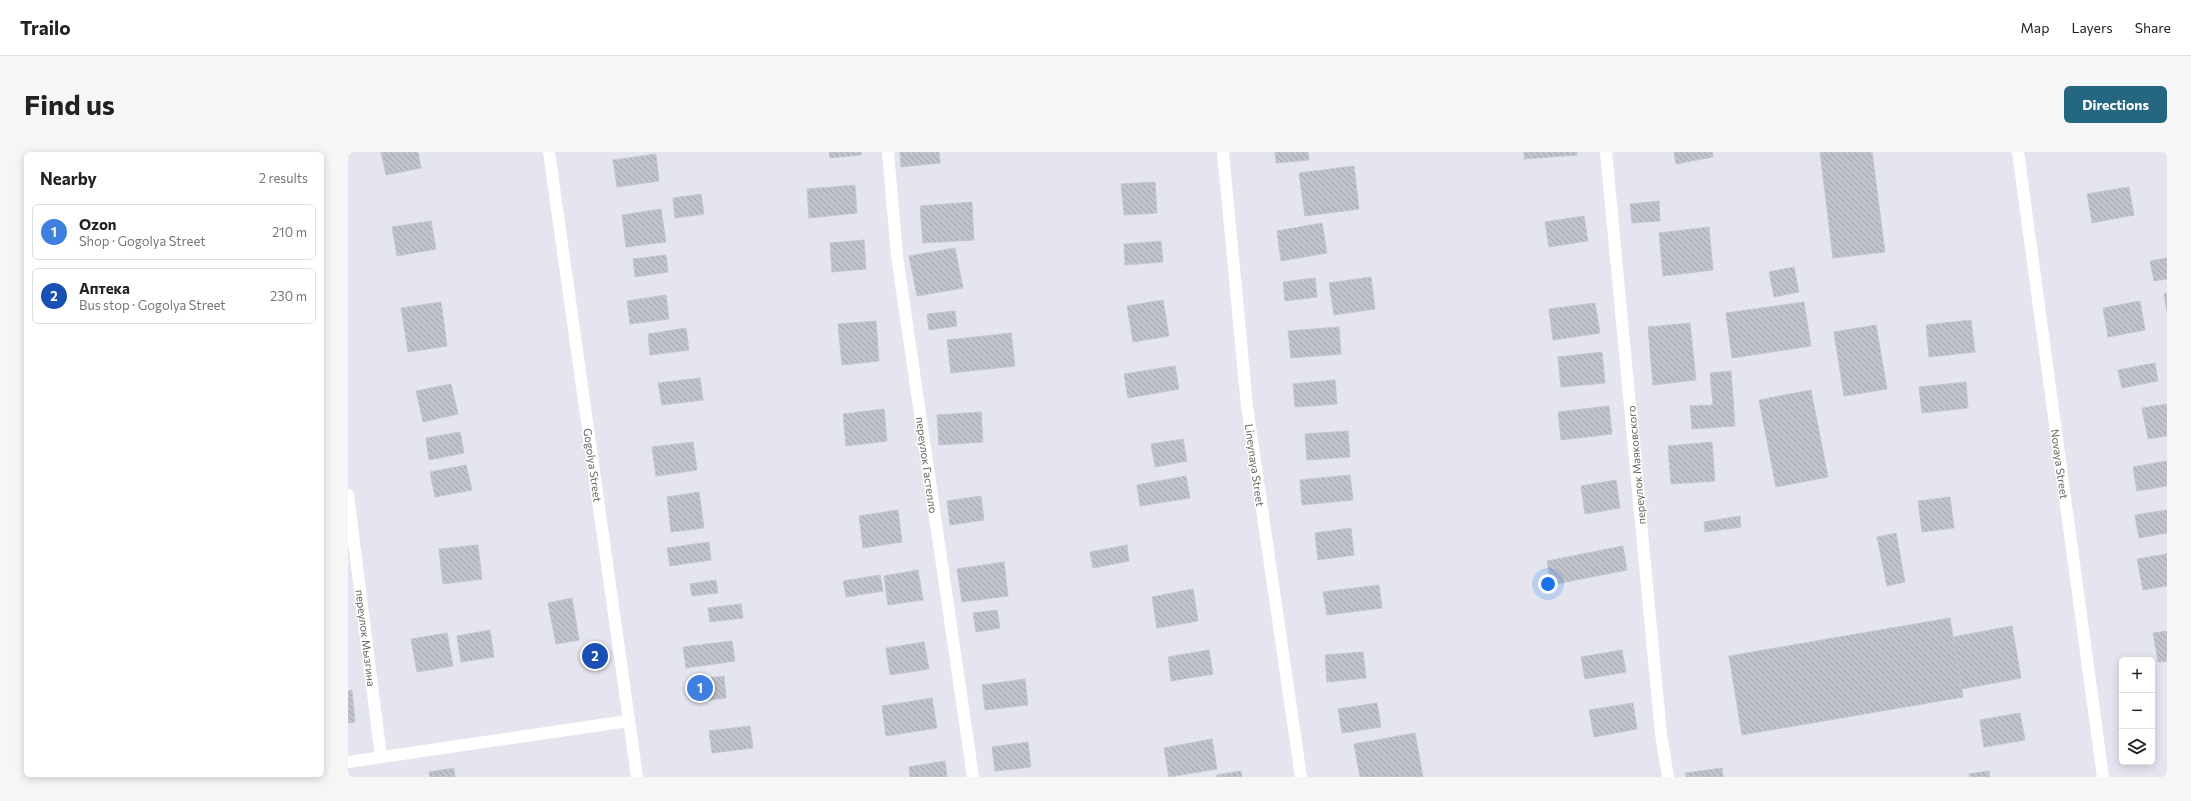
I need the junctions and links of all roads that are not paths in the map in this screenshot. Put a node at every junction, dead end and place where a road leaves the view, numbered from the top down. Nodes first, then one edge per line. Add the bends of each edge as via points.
1 (549, 152) edge
2 (888, 152) edge
3 (1223, 152) edge
4 (1606, 152) edge
5 (2018, 152) edge
6 (348, 494) edge
7 (628, 721) junction
8 (381, 758) junction
9 (348, 762) edge
10 (637, 777) edge
11 (973, 777) edge
12 (1301, 777) edge
13 (1668, 777) edge
14 (2103, 777) edge

1 - 7 street, Gogolya Street
2 - 11 street, переулок Гастелло via 897,256
3 - 12 street, Lineynaya Street via 1247,406
4 - 13 street, переулок Маяковского
5 - 14 street, Novaya Street
6 - 8 street, переулок Мызгина
7 - 8 street
7 - 10 street, Gogolya Street
8 - 9 street

